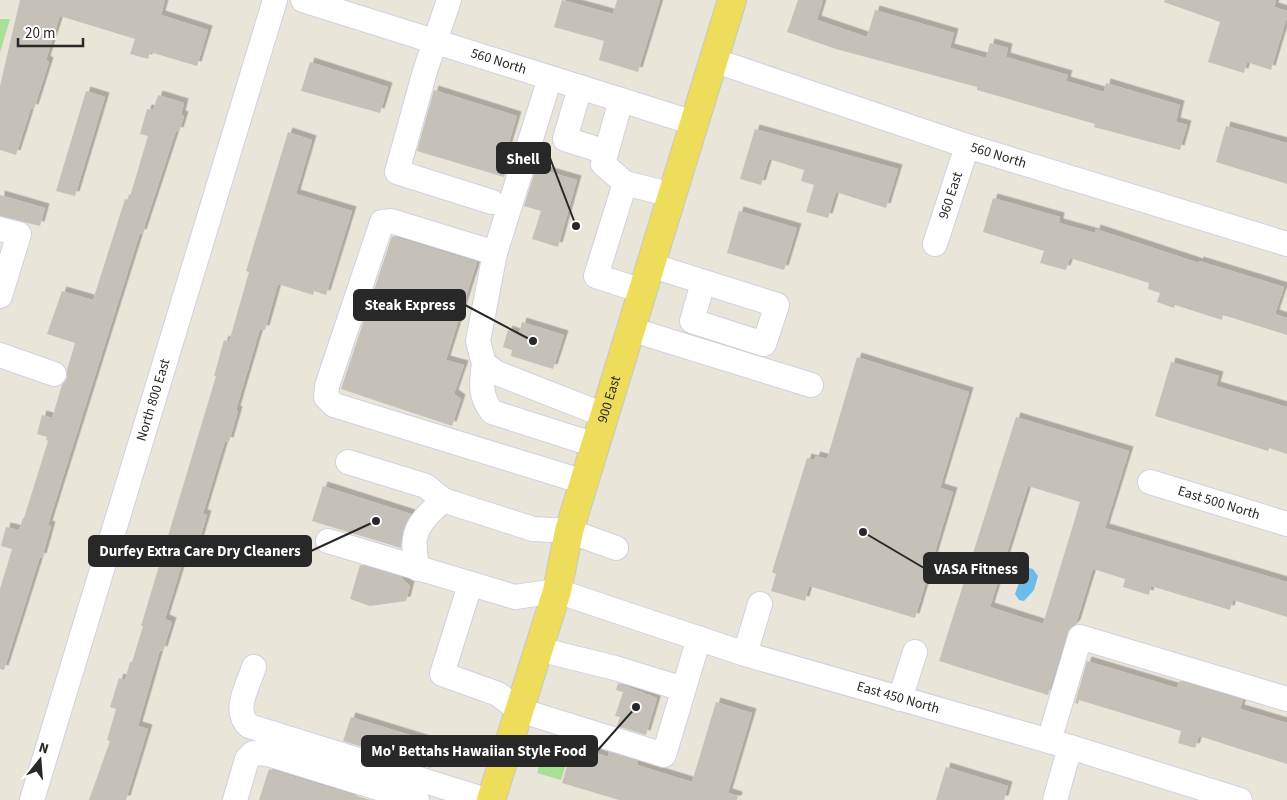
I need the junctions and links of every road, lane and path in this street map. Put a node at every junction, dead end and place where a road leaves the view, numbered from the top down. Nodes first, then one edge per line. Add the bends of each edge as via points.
1 (275, 0) edge
2 (303, 0) edge
3 (449, 0) edge
4 (732, 0) edge
5 (435, 42) junction
6 (713, 60) junction
7 (550, 78) junction
8 (580, 88) junction
9 (621, 100) junction
10 (694, 123) junction
11 (967, 146) junction
12 (606, 152) junction
13 (625, 183) junction
14 (672, 195) junction
15 (492, 202) dead end
16 (0, 228) edge
17 (935, 244) dead end
18 (1287, 244) edge
19 (495, 253) junction
20 (646, 278) junction
21 (703, 283) junction
22 (0, 296) edge
23 (630, 329) junction
24 (0, 355) edge
25 (484, 364) junction
26 (54, 374) dead end
27 (811, 385) dead end
28 (604, 415) junction
29 (595, 445) junction
30 (348, 462) dead end
31 (584, 482) junction
32 (1150, 482) dead end
33 (443, 500) junction
34 (1287, 524) edge
35 (569, 531) junction
36 (328, 541) dead end
37 (616, 548) dead end
38 (418, 569) junction
39 (470, 586) junction
40 (556, 591) junction
41 (760, 604) dead end
42 (698, 638) junction
43 (538, 649) junction
44 (915, 652) dead end
45 (745, 654) junction
46 (254, 667) dead end
47 (684, 689) junction
48 (900, 699) junction
49 (1287, 699) edge
50 (519, 710) junction
51 (1060, 744) junction
52 (32, 800) edge
53 (235, 800) edge
54 (417, 800) edge
55 (486, 800) edge
56 (491, 800) edge
57 (1055, 800) edge
58 (1240, 800) edge

1 - 52 street, North 800 East
2 - 5 street, 560 North
3 - 5 street
4 - 6 main road, 900 East
5 - 7 street, 560 North
5 - 15 street via 397,172
6 - 10 main road, 900 East
6 - 11 street, 560 North
7 - 8 street, 560 North
7 - 19 street
8 - 9 street, 560 North
8 - 12 street via 565,140
9 - 10 street, 560 North
9 - 12 street
10 - 14 main road, 900 East
11 - 17 street, 960 East
11 - 18 street, 560 North
12 - 13 street via 603,164
13 - 14 street
13 - 20 street via 596,276
14 - 20 main road, 900 East
16 - 22 street via 19,234
19 - 25 street via 478,341
19 - 31 street via 382,222 327,386 326,398 334,405
20 - 21 street
20 - 23 main road, 900 East
21 - 21 street via 777,305 764,344 692,321
23 - 27 street
23 - 28 main road, 900 East
24 - 26 street
25 - 28 street via 497,373
25 - 29 street via 481,390 492,412
28 - 29 main road, 900 East
29 - 31 main road, 900 East
30 - 33 street via 426,486
31 - 35 main road, 900 East
32 - 34 street, East 500 North
33 - 35 street via 533,529
33 - 38 street via 420,522 412,547
35 - 37 street
35 - 40 main road, 900 East
36 - 38 street
38 - 39 street
39 - 40 street via 515,597
39 - 50 street via 442,674 498,694
40 - 42 street, East 450 North
40 - 43 main road, 900 East
41 - 45 street
42 - 45 street, East 450 North
42 - 47 street
43 - 47 street
43 - 50 main road, 900 East
44 - 48 street
45 - 48 street, East 450 North
46 - 55 street via 240,711 243,721 249,726
47 - 50 street via 664,755
48 - 51 street, East 450 North
49 - 51 street via 1080,637
50 - 56 main road, 900 East
51 - 57 street
51 - 58 street, East 450 North
53 - 54 street via 247,758 253,753 268,754

